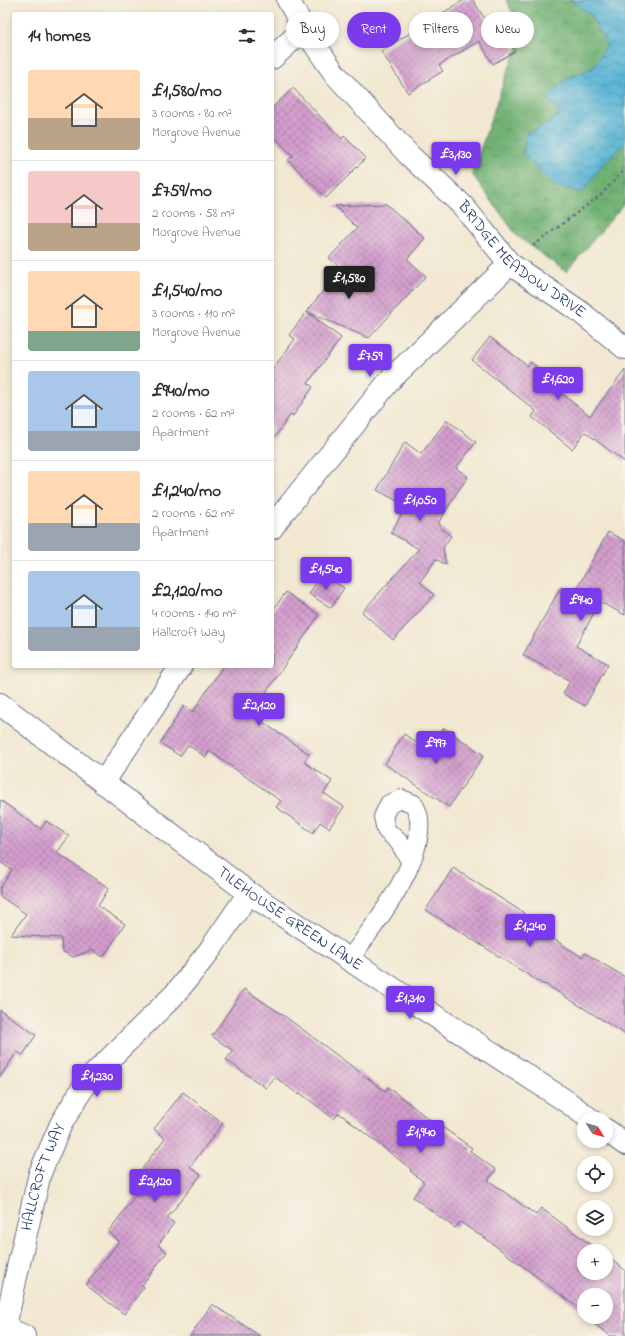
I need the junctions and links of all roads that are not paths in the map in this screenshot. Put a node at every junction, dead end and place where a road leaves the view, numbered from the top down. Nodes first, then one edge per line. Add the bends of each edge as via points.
1 (288, 0) edge
2 (295, 12) edge
3 (286, 45) edge
4 (317, 48) edge
5 (274, 56) edge
6 (510, 264) junction
7 (625, 348) edge
8 (274, 525) edge
9 (180, 668) edge
10 (0, 704) edge
11 (103, 783) junction
12 (411, 862) dead end
13 (249, 893) junction
14 (349, 960) junction
15 (581, 1112) edge
16 (613, 1135) edge
17 (625, 1144) edge
18 (9, 1260) edge
19 (11, 1333) edge

1 - 2 street, BRIDGE MEADOW DRIVE
3 - 5 street
4 - 6 street, BRIDGE MEADOW DRIVE via 335,74 408,154 463,206
6 - 7 street, BRIDGE MEADOW DRIVE via 579,311
6 - 8 street via 390,380
9 - 11 street
10 - 11 street, TILEHOUSE GREEN LANE
11 - 13 street, TILEHOUSE GREEN LANE
12 - 14 lane via 389,904
13 - 14 street, TILEHOUSE GREEN LANE
13 - 18 street, HALLCROFT WAY via 210,950 175,994 87,1081 61,1124 40,1173
14 - 15 street, TILEHOUSE GREEN LANE
16 - 17 street
18 - 19 street, HALLCROFT WAY

